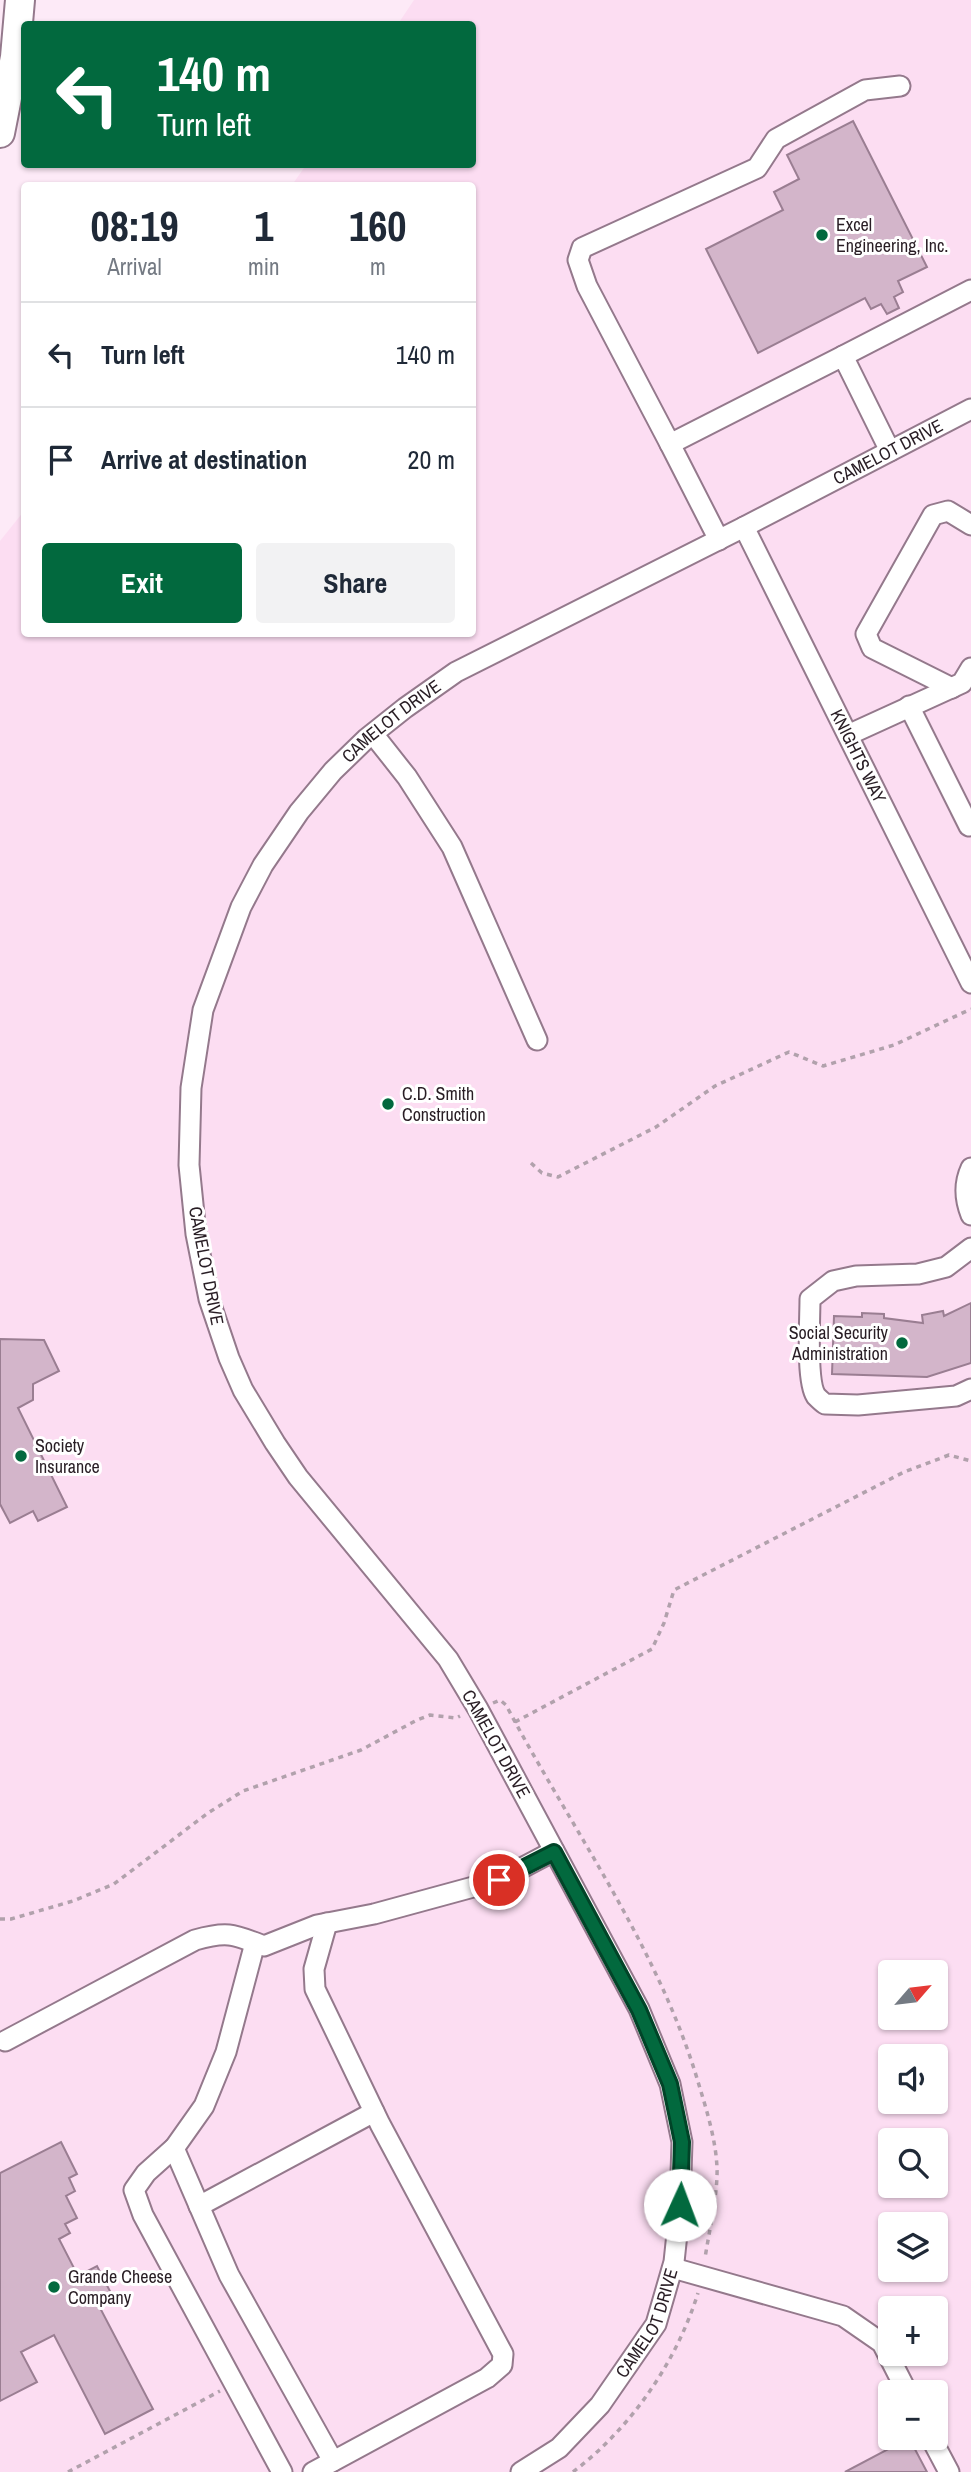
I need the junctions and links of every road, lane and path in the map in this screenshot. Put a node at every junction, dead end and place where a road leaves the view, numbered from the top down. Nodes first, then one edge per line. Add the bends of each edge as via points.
1 (20, 0) edge
2 (900, 86) dead end
3 (0, 133) edge
4 (971, 289) edge
5 (843, 356) junction
6 (971, 409) edge
7 (670, 444) junction
8 (890, 451) junction
9 (971, 525) edge
10 (744, 527) junction
11 (719, 540) junction
12 (971, 668) edge
13 (952, 688) junction
14 (909, 706) junction
15 (373, 734) junction
16 (848, 735) junction
17 (969, 826) dead end
18 (971, 983) edge
19 (971, 1009) edge
20 (537, 1040) dead end
21 (531, 1163) dead end
22 (971, 1168) edge
23 (971, 1215) edge
24 (971, 1248) edge
25 (971, 1389) edge
26 (971, 1461) edge
27 (478, 1709) junction
28 (515, 1722) junction
29 (554, 1852) junction
30 (0, 1919) edge
31 (327, 1923) junction
32 (255, 1943) junction
33 (5, 2041) dead end
34 (374, 2112) junction
35 (174, 2148) junction
36 (199, 2206) junction
37 (673, 2268) junction
38 (703, 2277) junction
39 (901, 2380) edge
40 (222, 2390) dead end
41 (937, 2450) edge
42 (333, 2461) junction
43 (552, 2464) edge
44 (68, 2472) edge
45 (282, 2472) edge
46 (313, 2472) edge
47 (521, 2472) edge
48 (573, 2472) edge
49 (949, 2472) edge

1 - 3 highway via 15,57
2 - 7 street via 865,90 776,139 757,168 582,248 578,260 587,286
4 - 5 street
5 - 7 street
5 - 8 street
6 - 8 street, CAMELOT DRIVE
7 - 11 street
8 - 10 street, CAMELOT DRIVE
9 - 13 street via 948,511 933,515 866,634 872,648
10 - 11 street, CAMELOT DRIVE
10 - 16 street, KNIGHTS WAY
11 - 15 street, CAMELOT DRIVE via 456,672
12 - 13 street via 962,683
13 - 14 street
14 - 16 street
14 - 17 street
15 - 20 street via 452,848
15 - 27 street, CAMELOT DRIVE via 299,811 257,875 222,953 203,1010 191,1088 189,1164 194,1212 209,1299 243,1390 298,1477 448,1659
16 - 18 street, KNIGHTS WAY
19 - 21 path via 894,1045 823,1066 789,1052 715,1086 656,1127 558,1177 542,1173
22 - 23 street via 966,1192
24 - 25 street via 946,1267 918,1274 833,1281 810,1299 810,1368 815,1395 825,1404 957,1396
26 - 28 path via 949,1455 904,1472 674,1590 652,1649
27 - 28 path via 500,1700
27 - 29 street, CAMELOT DRIVE
27 - 30 path via 456,1718 430,1715 361,1750 243,1791 114,1884 73,1901
28 - 38 path via 666,1993 688,2049 708,2114 717,2169
29 - 31 street via 499,1880
29 - 37 street, CAMELOT DRIVE via 639,2010 670,2084 682,2142
31 - 32 street via 264,1946
31 - 34 street via 314,1969 315,1989
32 - 33 street via 220,1933 195,1941
32 - 35 street via 226,2052 204,2106
34 - 36 street
34 - 42 street via 503,2354 502,2365 487,2378
35 - 36 street
35 - 45 street via 134,2190 143,2216
36 - 42 street via 229,2275
37 - 38 street
37 - 43 street, CAMELOT DRIVE via 656,2324 622,2376 559,2448
38 - 39 street via 843,2316 882,2343
38 - 48 path via 674,2353 648,2395 592,2458
40 - 44 path
41 - 49 street
42 - 46 street
43 - 47 street, CAMELOT DRIVE

